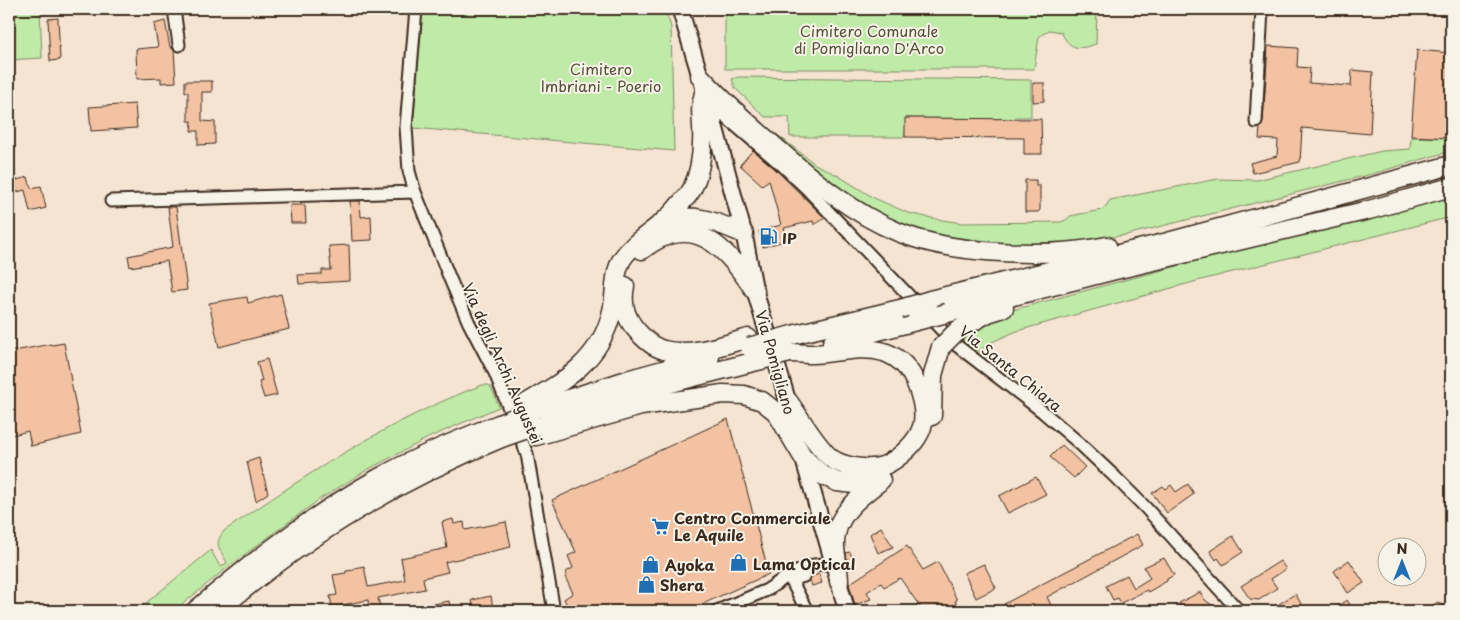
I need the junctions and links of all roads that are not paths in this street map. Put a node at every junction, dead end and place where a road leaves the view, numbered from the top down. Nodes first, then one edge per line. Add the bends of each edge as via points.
1 (174, 9) edge
2 (416, 9) edge
3 (680, 9) edge
4 (1262, 9) edge
5 (179, 45) dead end
6 (702, 84) junction
7 (711, 112) junction
8 (1256, 122) dead end
9 (770, 142) junction
10 (780, 164) junction
11 (1451, 165) edge
12 (1451, 187) edge
13 (415, 192) junction
14 (111, 201) dead end
15 (667, 218) junction
16 (744, 234) junction
17 (1168, 242) junction
18 (1116, 270) junction
19 (755, 291) junction
20 (791, 339) junction
21 (749, 349) junction
22 (788, 401) junction
23 (531, 419) junction
24 (502, 431) junction
25 (803, 457) junction
26 (881, 480) junction
27 (832, 563) junction
28 (839, 582) junction
29 (194, 611) edge
30 (218, 611) edge
31 (554, 611) edge
32 (717, 611) edge
33 (807, 611) edge
34 (847, 611) edge
35 (1239, 611) edge

1 - 5 street
2 - 13 street, Via degli Archi Augustei via 406,141
3 - 6 main road, Via Pomigliano
4 - 8 street
6 - 7 main road, Via Pomigliano
6 - 9 highway
6 - 15 highway via 701,160 692,191
7 - 10 street via 726,116
7 - 16 main road, Via Pomigliano
9 - 10 street, Via Santa Chiara
9 - 17 highway via 863,215 898,232 931,242 1000,252 1042,252
10 - 35 street, Via Santa Chiara via 956,345 1043,412 1113,475
11 - 17 highway
12 - 18 highway via 1369,210
13 - 14 street
13 - 31 street, Via degli Archi Augustei via 527,454
15 - 16 highway via 698,217
15 - 23 highway via 629,250 622,260 613,309 602,340 573,374 555,387
16 - 19 main road, Via Pomigliano
17 - 20 highway, bridge via 876,315 837,317
18 - 20 highway, bridge via 916,321
18 - 26 highway, bridge via 1082,286 988,313 958,330 941,348 933,375 932,423 908,461
19 - 21 highway via 734,261 709,239 681,233 653,242 634,259 628,270 623,297 628,320 640,336 664,350
19 - 22 main road, Via Pomigliano
20 - 21 highway
20 - 21 highway, bridge
20 - 22 highway via 812,354 851,349 885,353 910,370 924,411 916,439 896,459 881,466 864,468 831,458
21 - 23 highway via 630,379
22 - 25 main road, Via Pomigliano
23 - 24 highway, bridge
23 - 24 highway
23 - 25 highway via 723,394 744,395 762,401 776,412
24 - 29 highway via 456,441 388,473 270,549
24 - 30 highway via 338,522
25 - 26 highway via 822,475 837,482 854,484
25 - 27 main road, Via Pomigliano
26 - 28 highway via 852,504 842,517 835,545
27 - 28 main road, Via Pomigliano
27 - 32 street via 814,565 789,575 767,590
27 - 33 street via 791,580
28 - 34 main road, Via Pomigliano

